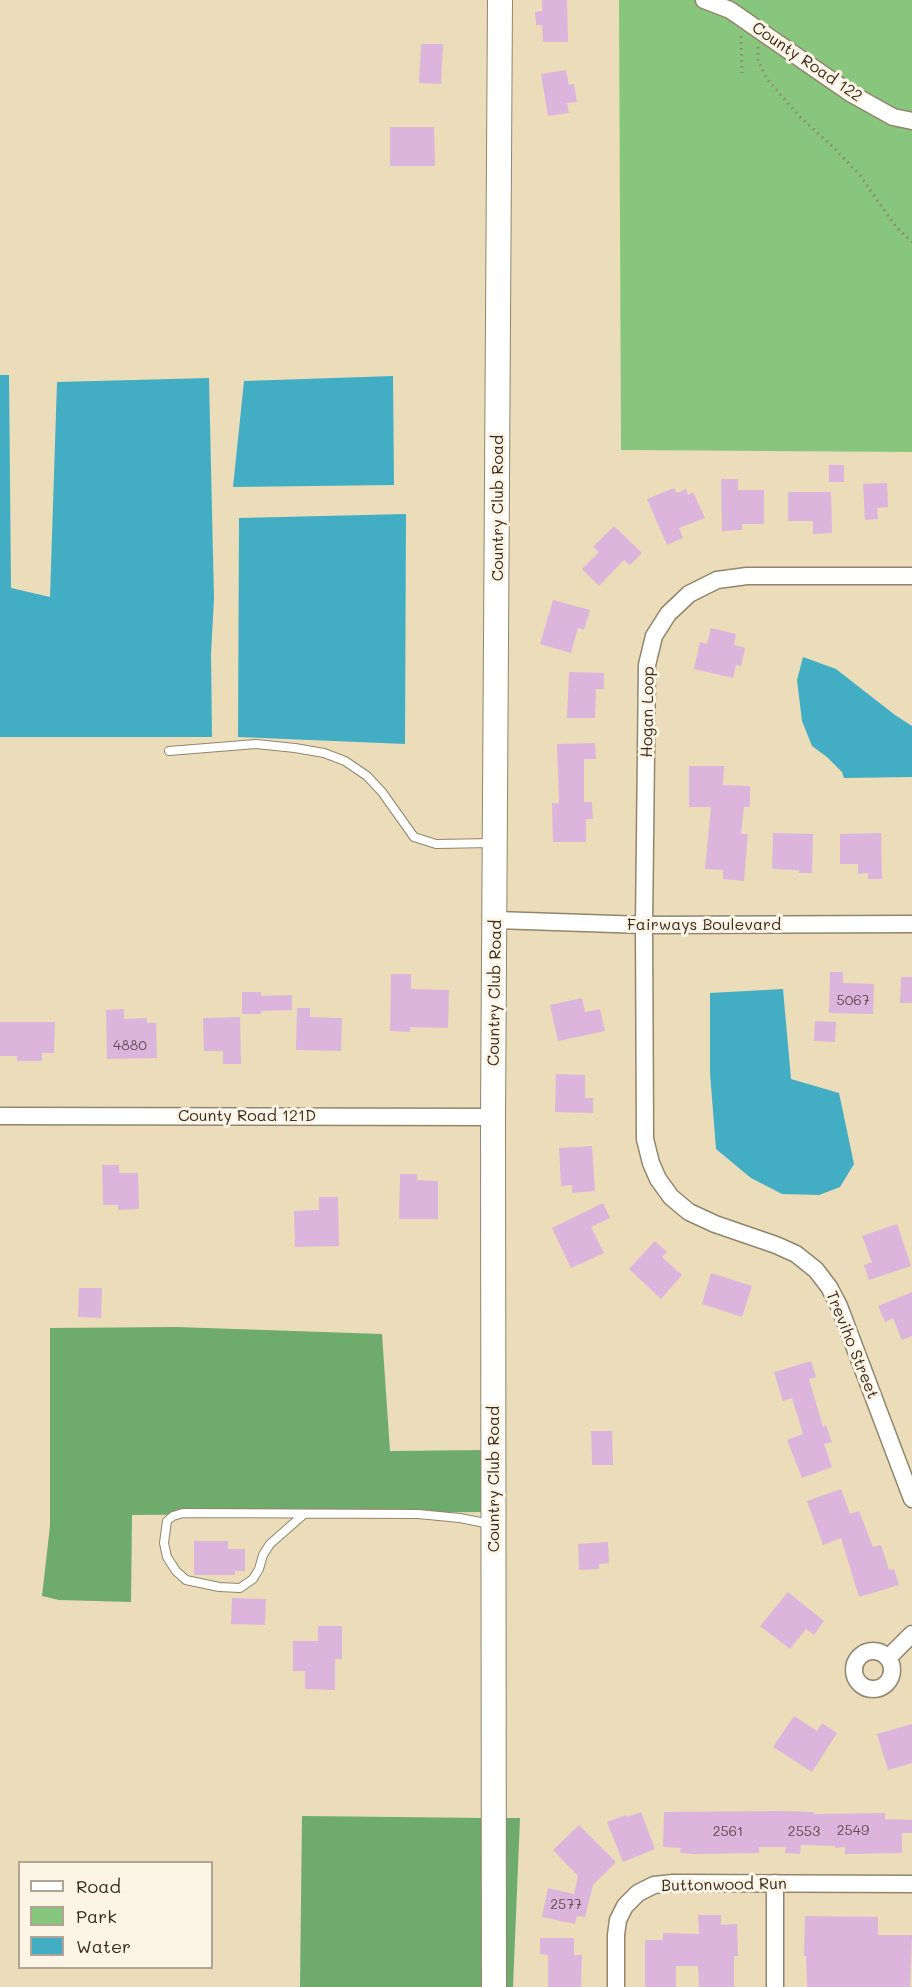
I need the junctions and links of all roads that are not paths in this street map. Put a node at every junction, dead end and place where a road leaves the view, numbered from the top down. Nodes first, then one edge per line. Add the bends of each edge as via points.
1 (500, 0) edge
2 (704, 0) edge
3 (912, 121) edge
4 (912, 576) edge
5 (169, 751) dead end
6 (496, 843) junction
7 (496, 920) junction
8 (912, 924) edge
9 (644, 926) junction
10 (0, 1116) edge
11 (494, 1117) junction
12 (912, 1499) edge
13 (303, 1515) junction
14 (494, 1524) junction
15 (912, 1634) edge
16 (888, 1658) dead end
17 (775, 1883) junction
18 (912, 1884) edge
19 (494, 1987) edge
20 (616, 1987) edge
21 (775, 1987) edge

1 - 6 street, Country Club Road
2 - 3 street, County Road 122 via 730,10 850,93 893,117
4 - 9 street, Hogan Loop via 747,576 717,580 689,594 668,614 654,636 647,665
5 - 6 lane via 256,744 324,753 368,776 414,837 436,844
6 - 7 street, Country Club Road
7 - 9 street, Fairways Boulevard
7 - 11 street, Country Club Road
8 - 9 street, Fairways Boulevard
9 - 12 street, Treviho Street via 645,1139 658,1179 689,1212 796,1254 816,1270 839,1306
10 - 11 street, County Road 121D
11 - 14 street, Country Club Road
13 - 13 lane via 173,1516 164,1531 167,1557 186,1580 240,1588 253,1579 270,1544
13 - 14 lane via 418,1514
14 - 19 street, Country Club Road
15 - 16 street
17 - 18 street, Buttonwood Run
17 - 20 street, Buttonwood Run via 673,1883 654,1885 638,1893 618,1920
17 - 21 street

